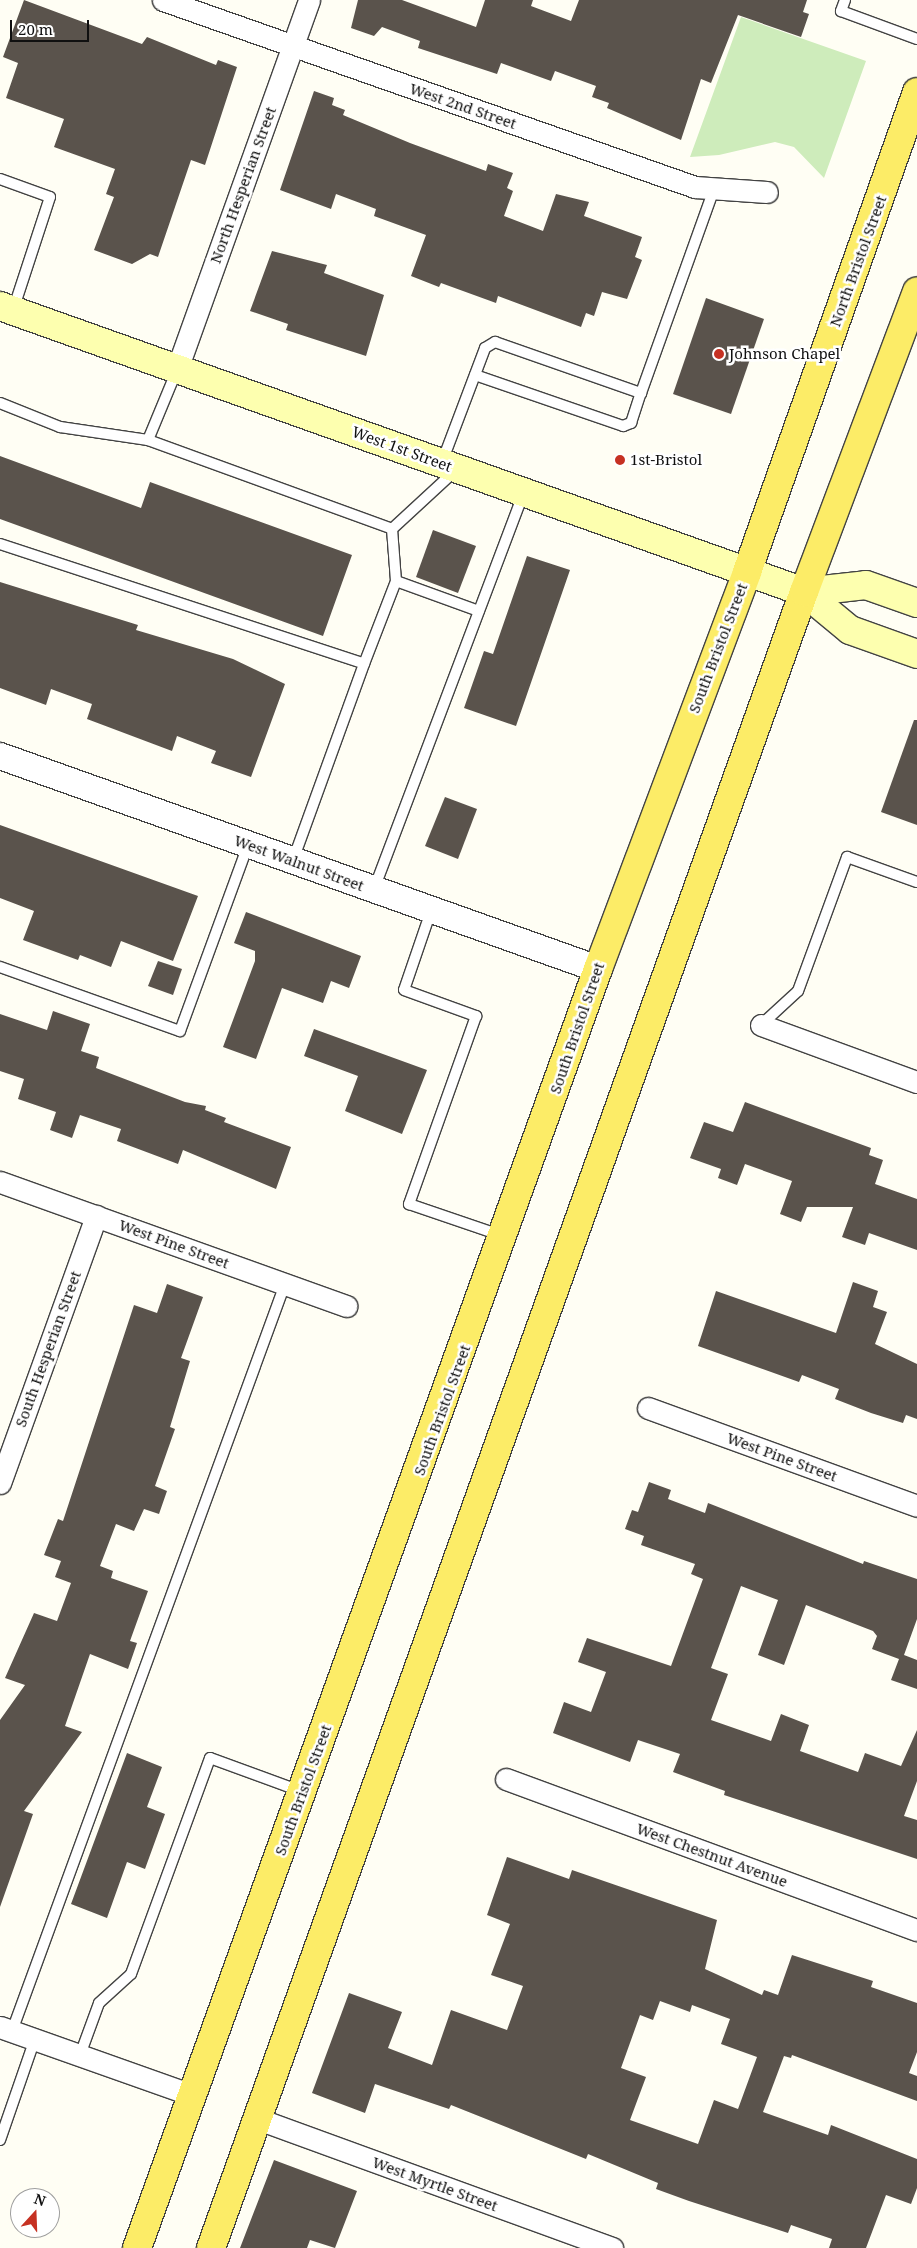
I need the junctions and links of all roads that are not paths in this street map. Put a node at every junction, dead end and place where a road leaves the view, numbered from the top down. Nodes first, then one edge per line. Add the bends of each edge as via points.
1 (163, 0) edge
2 (309, 0) edge
3 (845, 0) edge
4 (917, 39) edge
5 (293, 46) junction
6 (917, 92) edge
7 (0, 180) edge
8 (714, 189) junction
9 (767, 192) dead end
10 (917, 292) edge
11 (6, 308) edge
12 (177, 369) junction
13 (475, 375) junction
14 (641, 393) junction
15 (0, 403) edge
16 (148, 440) junction
17 (450, 466) junction
18 (524, 492) junction
19 (392, 529) junction
20 (0, 544) edge
21 (747, 572) junction
22 (396, 581) junction
23 (804, 592) junction
24 (917, 604) edge
25 (479, 611) junction
26 (917, 654) edge
27 (364, 664) junction
28 (0, 756) edge
29 (248, 845) junction
30 (292, 861) junction
31 (917, 882) edge
32 (374, 890) junction
33 (431, 910) junction
34 (0, 967) edge
35 (598, 969) junction
36 (762, 1025) joint
37 (917, 1082) edge
38 (0, 1182) edge
39 (96, 1216) junction
40 (504, 1236) junction
41 (285, 1284) junction
42 (347, 1306) dead end
43 (648, 1408) dead end
44 (0, 1483) edge
45 (917, 1506) edge
46 (506, 1779) dead end
47 (303, 1792) junction
48 (917, 1930) edge
49 (6, 2029) edge
50 (36, 2039) junction
51 (80, 2055) junction
52 (192, 2095) junction
53 (258, 2119) junction
54 (0, 2140) edge
55 (137, 2248) edge
56 (211, 2248) edge
57 (612, 2248) edge

1 - 5 street, West 2nd Street
2 - 5 street, North Hesperian Street
3 - 4 lane via 841,12
5 - 8 street, West 2nd Street via 694,187
5 - 12 street, North Hesperian Street
6 - 21 main road, North Bristol Street
7 - 11 lane via 50,197
8 - 9 street, West 2nd Street
8 - 14 lane
10 - 23 main road
11 - 12 main road, West 1st Street
12 - 16 lane
12 - 17 main road, West 1st Street
13 - 14 lane via 485,348 495,342
13 - 14 lane via 623,426 631,423
13 - 17 lane
15 - 16 lane via 60,427
16 - 19 lane
17 - 18 main road, West 1st Street
17 - 19 lane
18 - 21 main road, West 1st Street
18 - 25 lane
19 - 22 lane
20 - 27 lane
21 - 23 main road, West 1st Street
21 - 35 main road, South Bristol Street
22 - 25 lane
22 - 27 lane
23 - 24 main road, West 1st Street via 866,585
23 - 26 main road, West 1st Street via 850,630
23 - 53 main road
25 - 32 lane
27 - 30 lane
28 - 29 street, West Walnut Street
29 - 30 street, West Walnut Street
29 - 34 lane via 180,1030
30 - 32 street, West Walnut Street
31 - 36 lane via 847,857 798,991
32 - 33 street, West Walnut Street
33 - 35 street, West Walnut Street
33 - 40 lane via 404,990 476,1016 409,1204
35 - 40 main road, South Bristol Street
36 - 37 street
38 - 39 street, West Pine Street
39 - 41 street, West Pine Street
39 - 44 street, South Hesperian Street
40 - 47 main road, South Bristol Street
41 - 42 street, West Pine Street
41 - 49 lane
43 - 45 street, West Pine Street
46 - 48 street, West Chestnut Avenue
47 - 51 lane via 210,1758 131,1974 99,2003
47 - 52 main road, South Bristol Street
49 - 50 street
50 - 51 street
50 - 54 lane
51 - 52 street
52 - 55 main road, South Bristol Street
53 - 56 main road
53 - 57 street, West Myrtle Street

